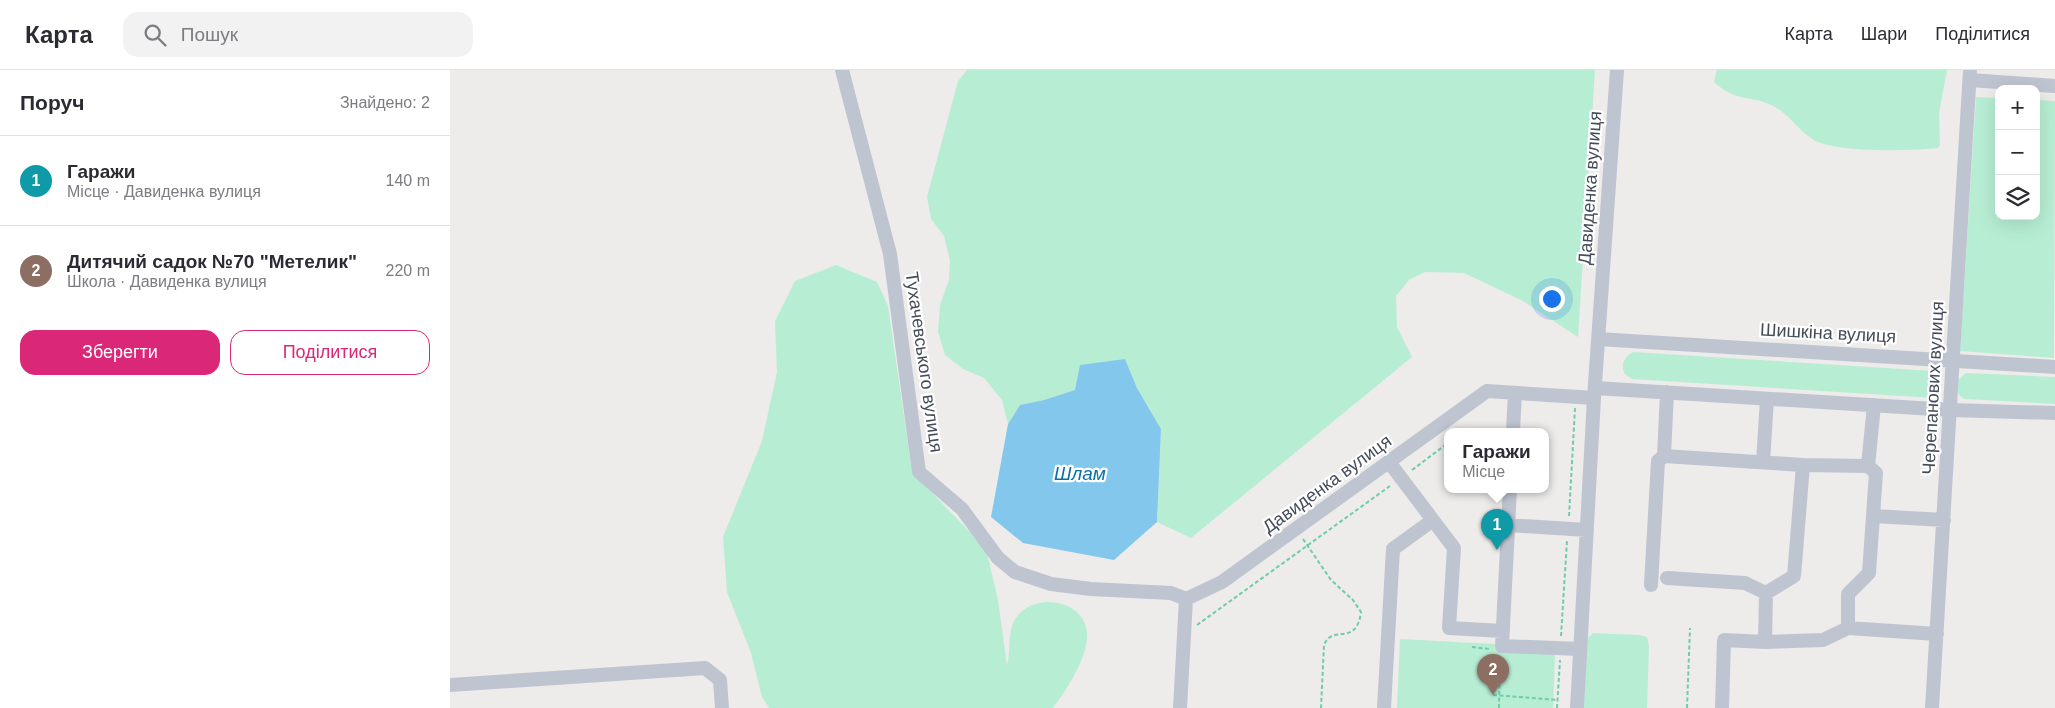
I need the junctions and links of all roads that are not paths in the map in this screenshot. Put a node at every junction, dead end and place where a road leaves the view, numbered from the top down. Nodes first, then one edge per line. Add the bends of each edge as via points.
1 (842, 70) edge
2 (1616, 70) edge
3 (1970, 75) edge
4 (2055, 86) edge
5 (1598, 338) junction
6 (1953, 360) junction
7 (2055, 367) edge
8 (1667, 392) junction
9 (1515, 393) junction
10 (1595, 393) junction
11 (1767, 398) junction
12 (1874, 405) junction
13 (1950, 410) junction
14 (2055, 413) edge
15 (1513, 428) edge
16 (1664, 456) junction
17 (1389, 462) junction
18 (1763, 462) junction
19 (1803, 465) junction
20 (1868, 466) junction
21 (1510, 493) edge
22 (1873, 516) junction
23 (1432, 520) junction
24 (1944, 520) junction
25 (1508, 525) junction
26 (1587, 530) junction
27 (1667, 578) dead end
28 (1651, 585) dead end
29 (1766, 593) junction
30 (1186, 599) junction
31 (1848, 628) junction
32 (1503, 631) junction
33 (1937, 634) junction
34 (1765, 642) junction
35 (1580, 649) junction
36 (450, 685) edge
37 (722, 708) edge
38 (1180, 708) edge
39 (1384, 708) edge
40 (1576, 708) edge
41 (1722, 708) edge
42 (1932, 708) edge

1 - 30 street, Тухачевського вулиця via 890,254 919,472 962,509 998,558 1015,572 1051,584 1170,593
2 - 5 street, Давиденка вулиця
3 - 4 street
3 - 6 street, Черепанових вулиця
5 - 6 street, Шишкiна вулиця
5 - 10 street, Давиденка вулиця
6 - 7 street, Шишкiна вулиця
6 - 13 street, Черепанових вулиця
8 - 10 street
8 - 11 street
8 - 16 street
9 - 10 street, Давиденка вулиця via 1576,396
9 - 15 street
9 - 17 street, Давиденка вулиця via 1487,391
10 - 26 street, Давиденка вулиця
11 - 12 street
11 - 18 street
12 - 13 street
12 - 20 street
13 - 14 street
13 - 24 street, Черепанових вулиця
16 - 18 street
16 - 28 street via 1658,461
17 - 23 street
17 - 30 street, Давиденка вулиця via 1222,582
18 - 19 street
19 - 20 street
19 - 29 street via 1794,576
20 - 22 street via 1876,473
21 - 25 street
22 - 24 street
22 - 31 street via 1869,573 1848,594
23 - 32 street via 1454,548 1449,628
23 - 39 street via 1393,549
24 - 33 street, Черепанових вулиця
25 - 26 street
25 - 32 street
26 - 35 street, Давиденка вулиця
27 - 29 street via 1745,583
29 - 34 street
30 - 38 street
31 - 33 street
31 - 34 street via 1824,640
32 - 35 street via 1502,646
33 - 42 street, Черепанових вулиця
34 - 41 street via 1724,640
35 - 40 street, Давиденка вулиця
36 - 37 street via 705,668 720,680

